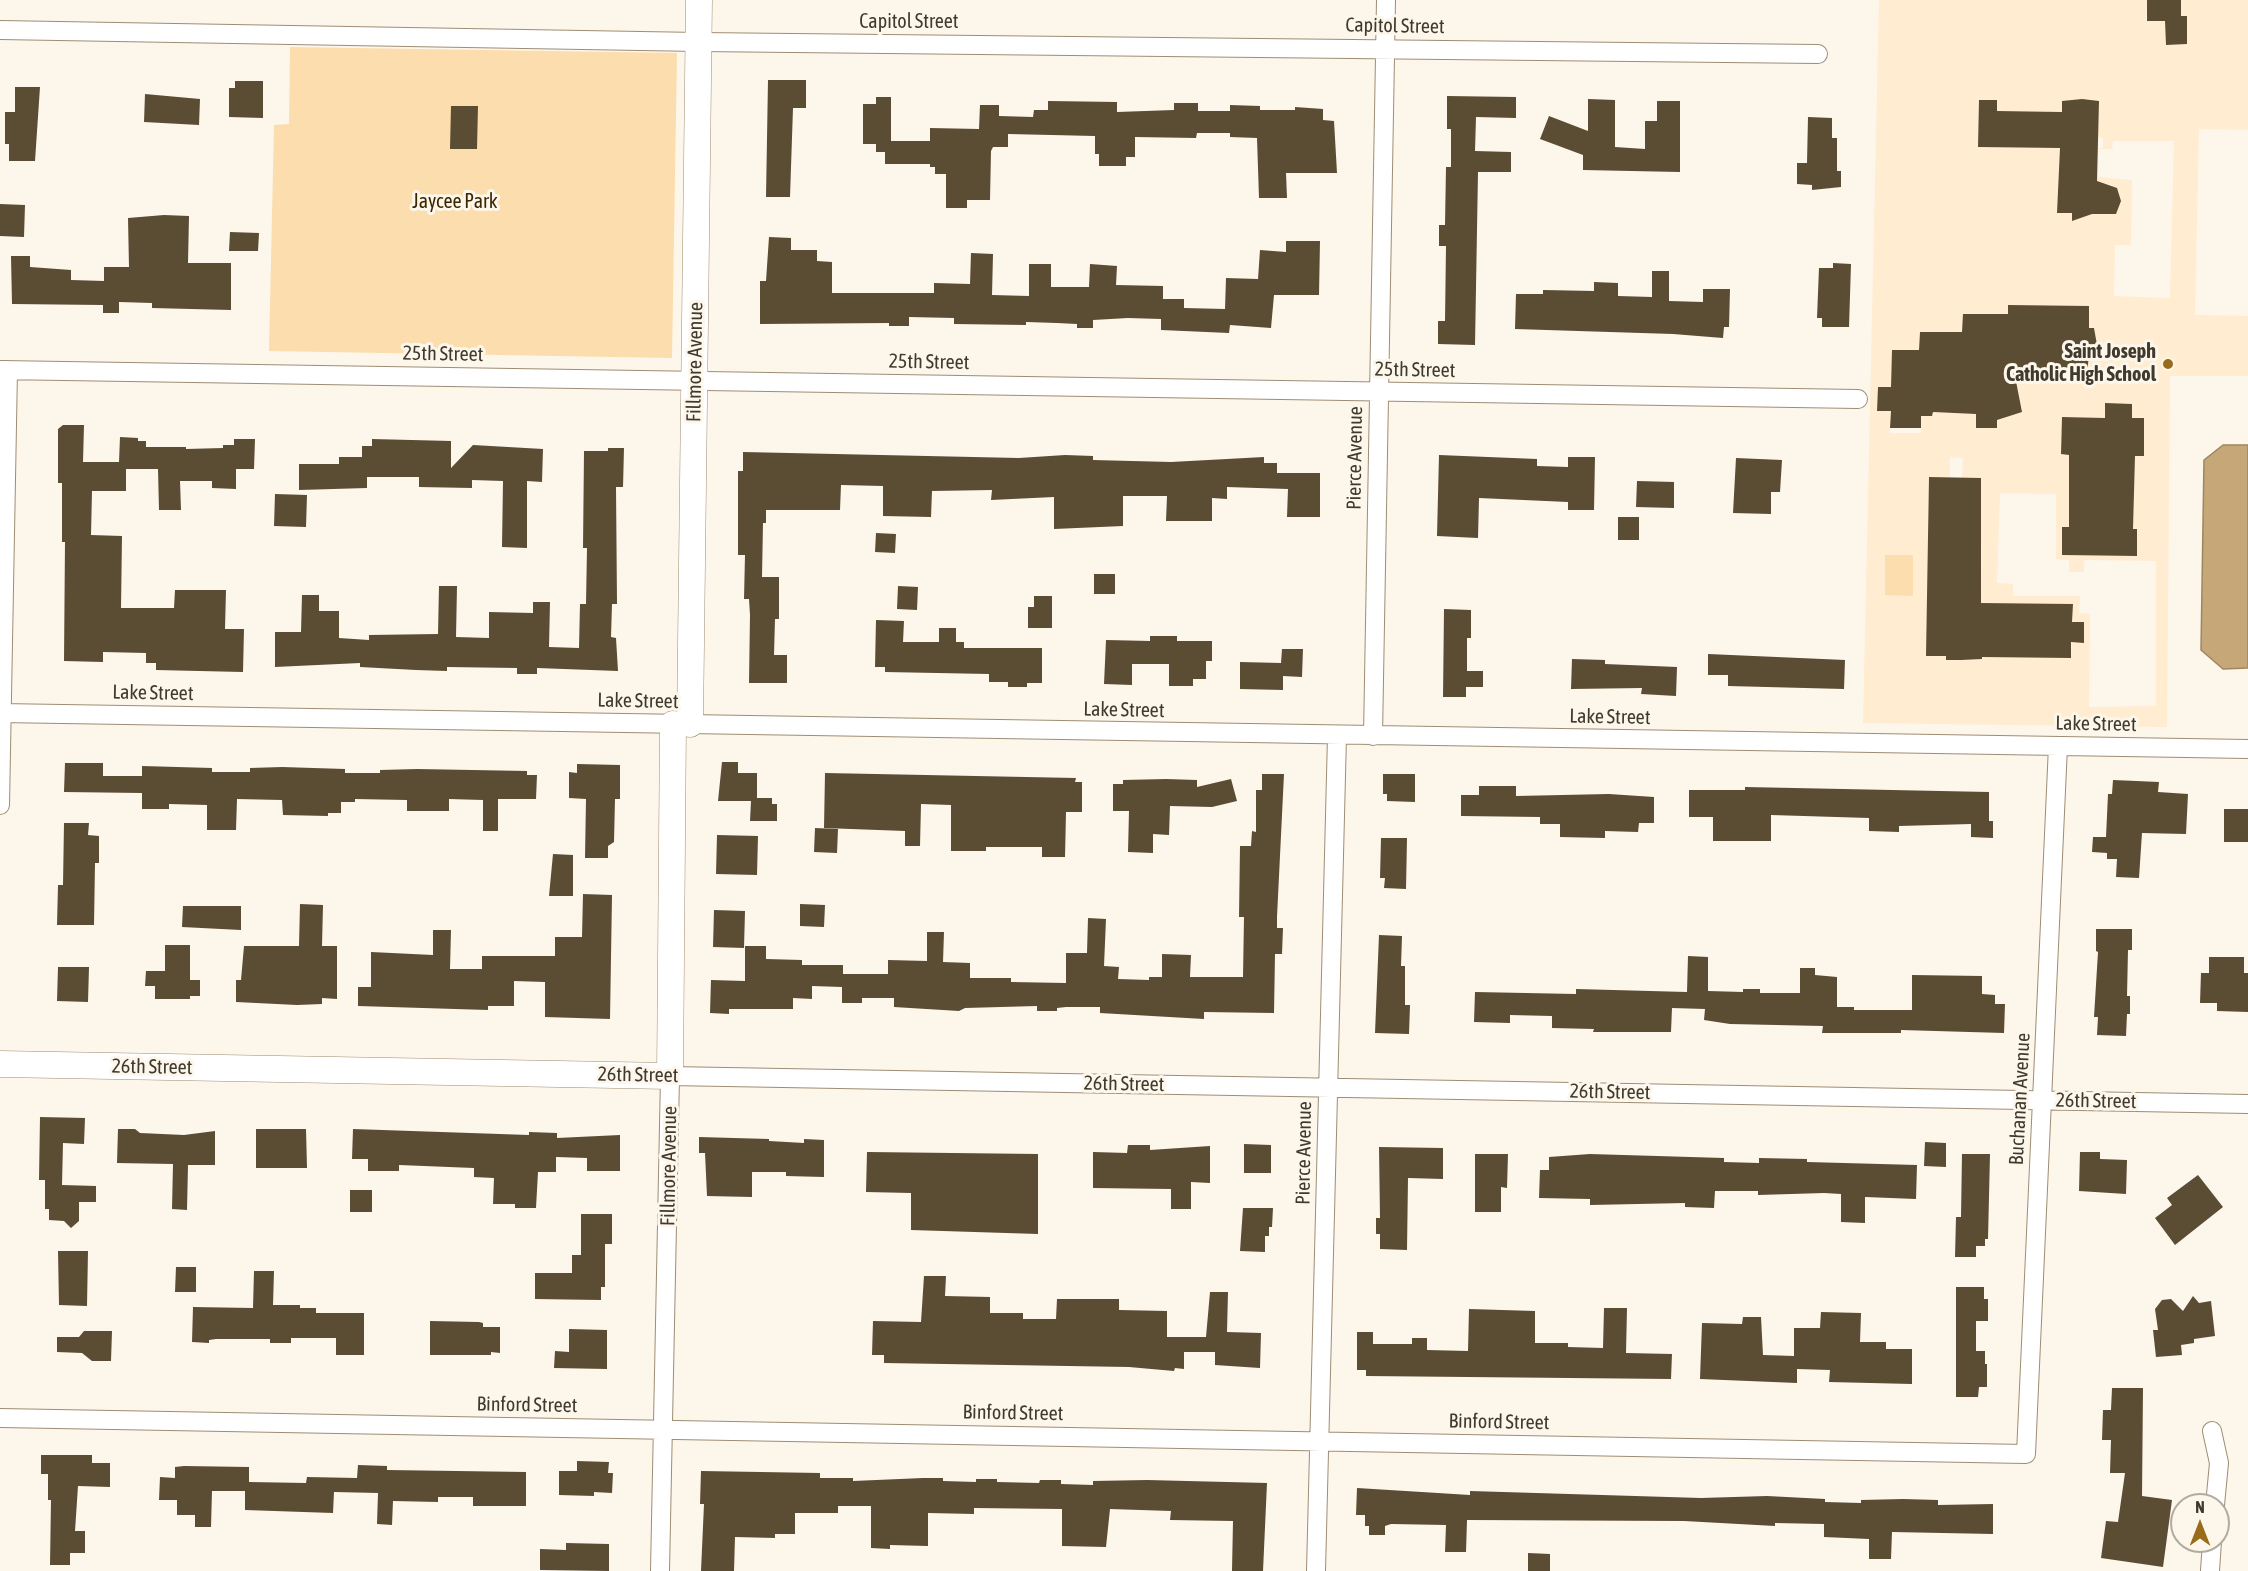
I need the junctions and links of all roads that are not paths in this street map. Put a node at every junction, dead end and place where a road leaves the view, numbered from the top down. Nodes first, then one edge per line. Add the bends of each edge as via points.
1 (699, 0) edge
2 (1386, 0) edge
3 (0, 30) edge
4 (699, 42) junction
5 (1385, 48) junction
6 (1818, 54) dead end
7 (4, 370) edge
8 (695, 381) junction
9 (1379, 392) junction
10 (1858, 399) dead end
11 (1, 713) edge
12 (682, 724) junction
13 (1337, 736) junction
14 (1372, 736) junction
15 (2058, 746) junction
16 (2248, 749) edge
17 (0, 805) edge
18 (0, 1064) edge
19 (670, 1076) junction
20 (1328, 1088) junction
21 (2043, 1100) junction
22 (2248, 1104) edge
23 (0, 1418) edge
24 (664, 1430) junction
25 (2212, 1431) dead end
26 (1319, 1442) junction
27 (2026, 1454) joint
28 (2216, 1493) edge
29 (2211, 1553) edge
30 (660, 1571) edge
31 (1316, 1571) edge
32 (2210, 1571) edge

1 - 4 street, Fillmore Avenue
2 - 5 street, Pierce Avenue
3 - 4 street, Capitol Street
4 - 5 street, Capitol Street
4 - 8 street, Fillmore Avenue
5 - 6 street, Capitol Street
5 - 9 street, Pierce Avenue
7 - 8 street, 25th Street
7 - 11 street
8 - 9 street, 25th Street
8 - 12 street, Fillmore Avenue
9 - 10 street, 25th Street
9 - 14 street, Pierce Avenue
11 - 12 street, Lake Street
11 - 17 street
12 - 13 street, Lake Street
12 - 19 street, Fillmore Avenue
13 - 14 street, Lake Street
13 - 20 street, Pierce Avenue
14 - 15 street, Lake Street
15 - 16 street, Lake Street
15 - 21 street, Buchanan Avenue
18 - 19 street, 26th Street
19 - 20 street, 26th Street
19 - 24 street, Fillmore Avenue
20 - 21 street, 26th Street
20 - 26 street, Pierce Avenue
21 - 22 street, 26th Street
21 - 27 street, Buchanan Avenue
23 - 24 street, Binford Street
24 - 26 street, Binford Street
24 - 30 street, Fillmore Avenue
25 - 28 street via 2218,1463
26 - 27 street, Binford Street
26 - 31 street, Pierce Avenue
29 - 32 street

